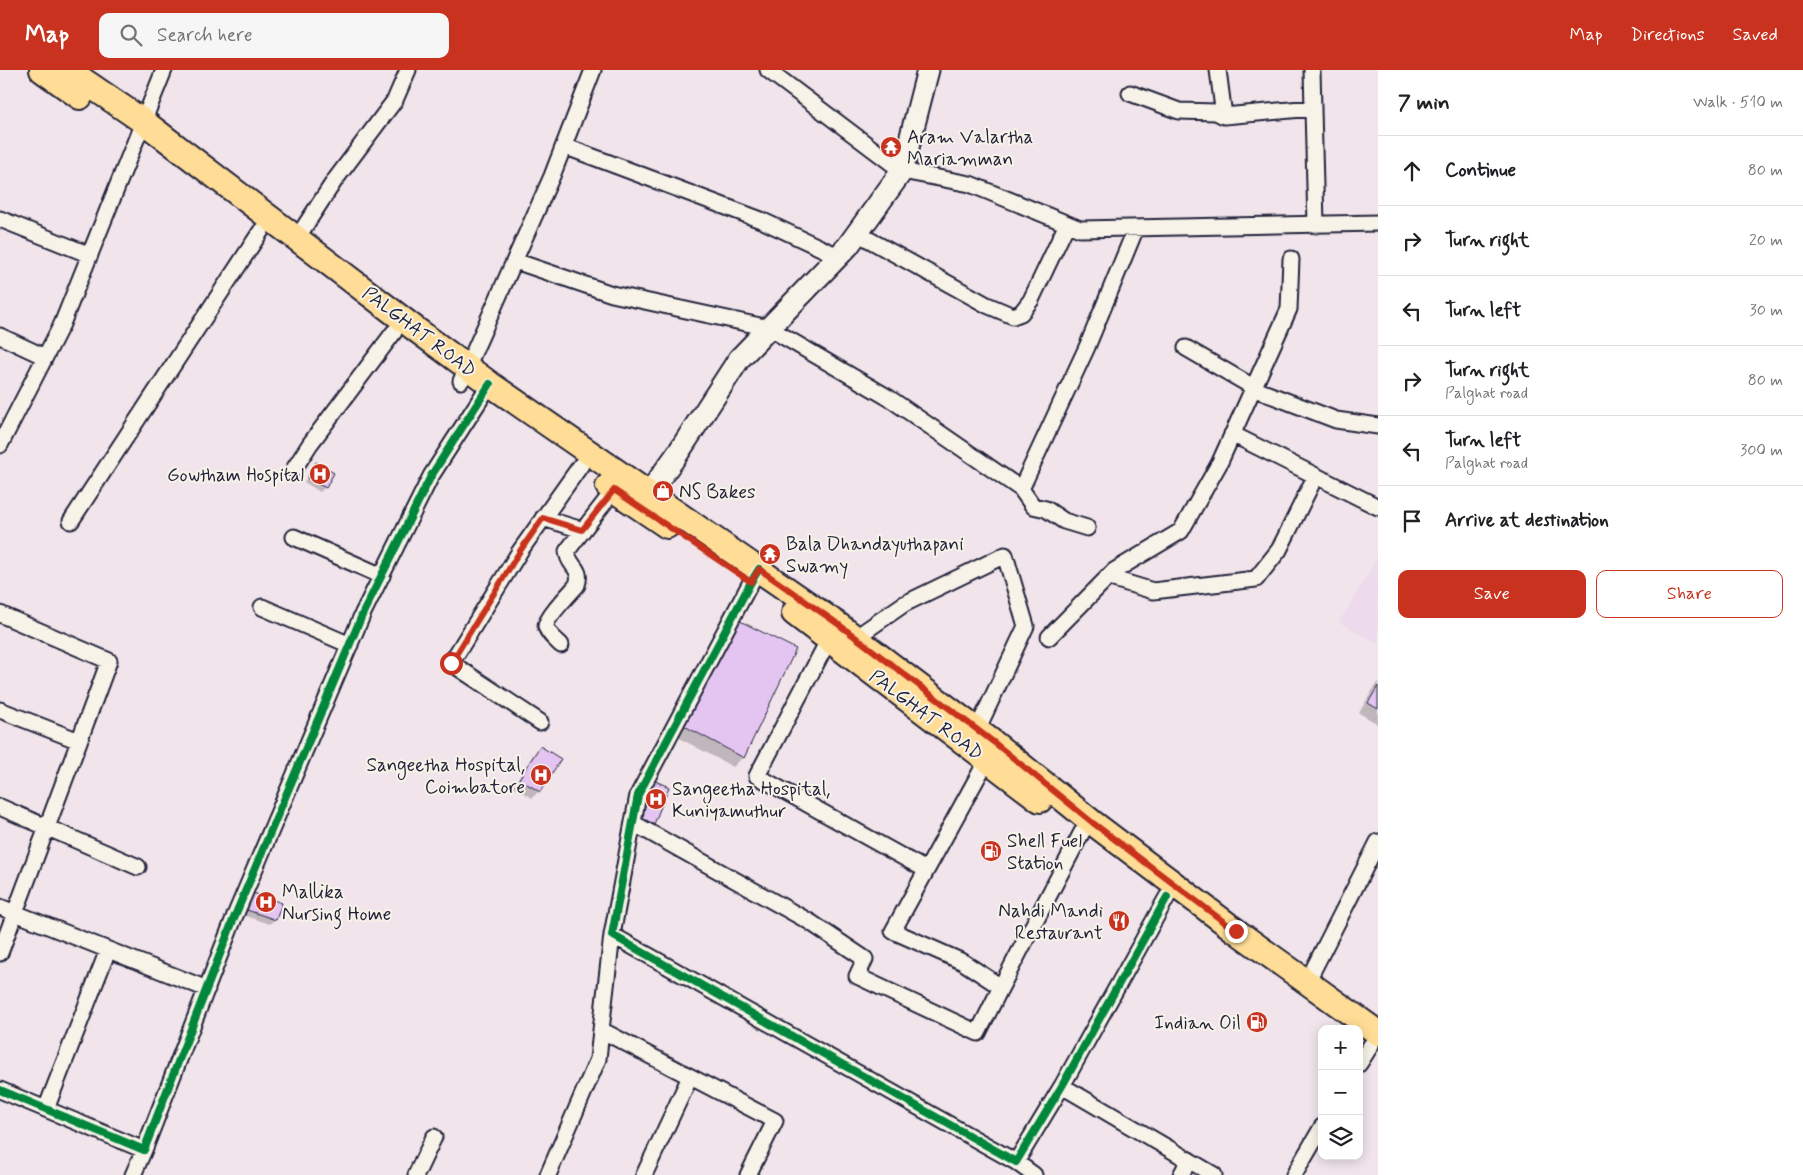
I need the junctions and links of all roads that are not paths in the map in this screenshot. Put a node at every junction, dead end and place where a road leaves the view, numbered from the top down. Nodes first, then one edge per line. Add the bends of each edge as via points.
1 (42, 70) edge
2 (68, 70) edge
3 (164, 70) edge
4 (408, 70) edge
5 (593, 70) edge
6 (768, 70) edge
7 (928, 70) edge
8 (1218, 70) edge
9 (1312, 70) edge
10 (1130, 93) dead end
11 (1313, 108) junction
12 (1224, 116) junction
13 (141, 129) junction
14 (564, 146) junction
15 (902, 171) junction
16 (0, 218) edge
17 (1378, 223) edge
18 (1067, 224) junction
19 (1316, 225) junction
20 (1136, 228) junction
21 (261, 230) junction
22 (857, 234) junction
23 (297, 238) junction
24 (90, 255) junction
25 (838, 256) junction
26 (1292, 259) dead end
27 (515, 261) junction
28 (769, 328) junction
29 (394, 332) junction
30 (0, 336) edge
31 (1186, 348) dead end
32 (45, 357) junction
33 (464, 374) junction
34 (1253, 387) junction
35 (486, 390) junction
36 (4, 425) edge
37 (1378, 426) edge
38 (1232, 434) junction
39 (0, 445) edge
40 (581, 465) junction
41 (294, 469) dead end
42 (1315, 477) junction
43 (1021, 489) junction
44 (614, 490) junction
45 (644, 501) junction
46 (1378, 507) edge
47 (543, 518) junction
48 (72, 521) dead end
49 (1087, 528) dead end
50 (582, 530) junction
51 (294, 537) dead end
52 (755, 575) junction
53 (382, 576) junction
54 (1107, 577) junction
55 (262, 607) dead end
56 (0, 614) edge
57 (1049, 637) dead end
58 (855, 638) junction
59 (829, 639) junction
60 (350, 645) junction
61 (561, 645) dead end
62 (0, 710) edge
63 (540, 722) dead end
64 (977, 730) junction
65 (79, 741) junction
66 (987, 760) junction
67 (0, 807) edge
68 (634, 823) junction
69 (47, 827) junction
70 (1082, 832) junction
71 (1378, 842) edge
72 (919, 866) dead end
73 (138, 867) dead end
74 (1167, 896) junction
75 (0, 908) edge
76 (15, 913) junction
77 (612, 935) junction
78 (108, 950) junction
79 (0, 953) edge
80 (1307, 982) junction
81 (1001, 987) junction
82 (206, 989) junction
83 (1343, 1025) edge
84 (600, 1030) junction
85 (1369, 1046) edge
86 (690, 1077) junction
87 (1062, 1086) junction
88 (0, 1090) edge
89 (46, 1109) junction
90 (1318, 1134) edge
91 (434, 1137) dead end
92 (144, 1150) junction
93 (1190, 1160) junction
94 (1016, 1162) junction
95 (133, 1175) edge
96 (416, 1175) edge
97 (548, 1175) edge
98 (644, 1175) edge
99 (748, 1175) edge
100 (1034, 1175) edge
101 (1181, 1175) edge
102 (1214, 1175) edge
103 (1294, 1175) edge

1 - 13 main road, PALGHAT ROAD
2 - 13 main road, PALGHAT ROAD
3 - 13 street
4 - 23 street via 395,100
5 - 14 street
6 - 15 street
7 - 15 street
8 - 12 street
9 - 11 street
10 - 12 street via 1179,110 1216,112
11 - 12 street
11 - 19 street
13 - 21 main road, PALGHAT ROAD
13 - 23 main road, PALGHAT ROAD
13 - 24 street
14 - 25 street via 761,220
14 - 27 street
15 - 18 street via 970,184
15 - 22 street
16 - 24 street
17 - 19 street
18 - 20 street via 1080,229
18 - 22 street via 1031,300 1021,313 1013,316
19 - 20 street
20 - 43 street via 1088,347
21 - 29 main road, PALGHAT ROAD
21 - 48 street
22 - 25 street
23 - 33 main road, PALGHAT ROAD
24 - 32 street
25 - 28 street
26 - 34 street via 1289,309
27 - 28 street via 612,294
27 - 33 street
28 - 43 street via 889,398
28 - 45 street via 739,359
29 - 33 main road, PALGHAT ROAD
29 - 41 street
30 - 32 street
31 - 34 street
32 - 36 street
33 - 35 main road, PALGHAT ROAD
34 - 37 street via 1336,420
34 - 38 street
35 - 40 main road, PALGHAT ROAD
35 - 45 main road, PALGHAT ROAD
35 - 53 street via 431,476
36 - 39 street
38 - 42 street
38 - 54 street via 1181,531
40 - 44 main road, PALGHAT ROAD
40 - 47 street
42 - 46 street
42 - 54 street via 1279,550 1256,579 1153,591
43 - 49 street via 1033,506
44 - 45 main road, PALGHAT ROAD
44 - 50 street
45 - 52 main road, PALGHAT ROAD
47 - 50 street
47 - 63 street via 451,663
50 - 61 street via 567,552 579,573 577,585 546,626
51 - 53 street
52 - 58 main road, PALGHAT ROAD
52 - 59 main road, PALGHAT ROAD
52 - 68 street via 638,795
53 - 60 street
54 - 57 street
55 - 60 street
56 - 65 street via 109,661
58 - 64 main road, PALGHAT ROAD
58 - 64 street via 904,604 1005,555 1026,626
59 - 66 main road, PALGHAT ROAD
59 - 72 street via 757,776
60 - 82 street
62 - 65 street
64 - 80 main road, PALGHAT ROAD via 1093,823
65 - 69 street
66 - 70 main road, PALGHAT ROAD
66 - 81 street via 893,931 963,962
67 - 69 street
68 - 77 street
68 - 81 street via 810,922 865,959 857,976 978,1033
69 - 73 street
69 - 76 street
70 - 74 main road, PALGHAT ROAD
70 - 81 street
71 - 80 street
74 - 83 main road, PALGHAT ROAD
74 - 87 street
75 - 76 street
76 - 78 street
76 - 79 street
77 - 84 street
77 - 94 street
78 - 82 street
78 - 89 street
80 - 85 main road, PALGHAT ROAD
82 - 92 street
84 - 86 street
84 - 97 street via 598,1058
86 - 98 street
86 - 99 street via 775,1122
87 - 93 street
87 - 94 street
88 - 89 street
89 - 92 street
90 - 103 street
91 - 96 street
92 - 95 street
93 - 101 street
93 - 102 street
94 - 100 street

